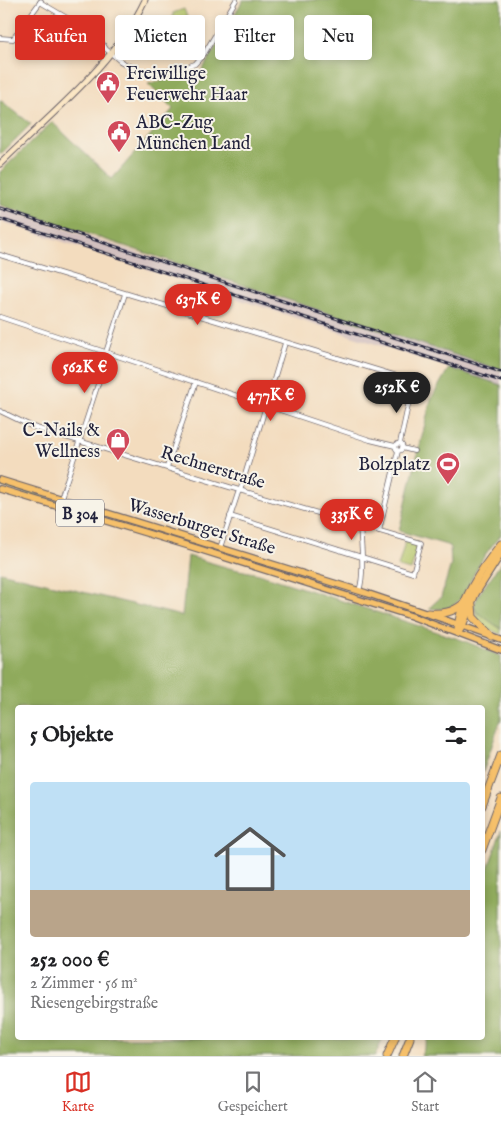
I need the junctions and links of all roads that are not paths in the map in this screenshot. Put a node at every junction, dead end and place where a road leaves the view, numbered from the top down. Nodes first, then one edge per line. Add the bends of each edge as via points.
1 (145, 0) edge
2 (236, 0) edge
3 (41, 1) edge
4 (0, 38) edge
5 (111, 53) junction
6 (0, 164) edge
7 (0, 255) edge
8 (125, 294) junction
9 (0, 317) edge
10 (285, 343) junction
11 (107, 353) junction
12 (196, 382) junction
13 (267, 405) junction
14 (0, 411) edge
15 (80, 441) junction
16 (399, 447) junction
17 (414, 451) dead end
18 (167, 468) junction
19 (0, 480) edge
20 (0, 489) edge
21 (239, 490) junction
22 (61, 498) junction
23 (230, 516) junction
24 (360, 525) junction
25 (379, 531) junction
26 (501, 544) edge
27 (220, 547) junction
28 (501, 553) edge
29 (218, 555) junction
30 (362, 556) junction
31 (359, 591) junction
32 (469, 602) junction
33 (428, 613) junction
34 (460, 625) junction
35 (458, 632) junction
36 (492, 637) junction
37 (501, 640) edge
38 (501, 650) edge
39 (501, 755) edge
40 (485, 798) edge
41 (501, 798) edge
42 (485, 842) edge
43 (394, 1040) edge
44 (409, 1040) edge
45 (387, 1056) edge
46 (403, 1056) edge

1 - 5 main road
2 - 5 street via 204,54 190,66 142,73
3 - 4 street via 13,39
3 - 5 street via 94,34
5 - 6 main road
7 - 8 street
8 - 10 street
8 - 11 street
9 - 11 street
10 - 13 street
10 - 16 street via 400,378 412,385
11 - 12 street
11 - 15 street
12 - 13 street
12 - 18 street
13 - 16 street
13 - 21 street
14 - 15 street, Rechnerstraße via 33,427
15 - 18 street, Rechnerstraße
15 - 22 street
16 - 17 street
16 - 25 street
18 - 21 street, Rechnerstraße
19 - 22 main road, Wasserburger Straße / B 304
20 - 29 main road, Wasserburger Straße / B 304
21 - 23 street
21 - 24 street, Rechnerstraße
22 - 27 main road, Wasserburger Straße / B 304
23 - 27 street
23 - 30 street
24 - 25 street, Rechnerstraße
24 - 30 street
25 - 30 street, Rechnerstraße via 420,542 413,572
26 - 32 highway via 482,570
27 - 29 street
27 - 31 main road, Wasserburger Straße / B 304
28 - 32 highway
29 - 35 main road, Wasserburger Straße / B 304
30 - 31 street
31 - 33 main road, Wasserburger Straße / B 304
32 - 33 highway via 444,614
32 - 34 highway
32 - 36 highway via 474,617
33 - 34 main road, B 304
34 - 35 highway
34 - 36 main road, B 304
35 - 38 main road, B 304
36 - 37 main road, B 304
39 - 40 highway
41 - 42 highway
43 - 45 highway
44 - 46 highway

